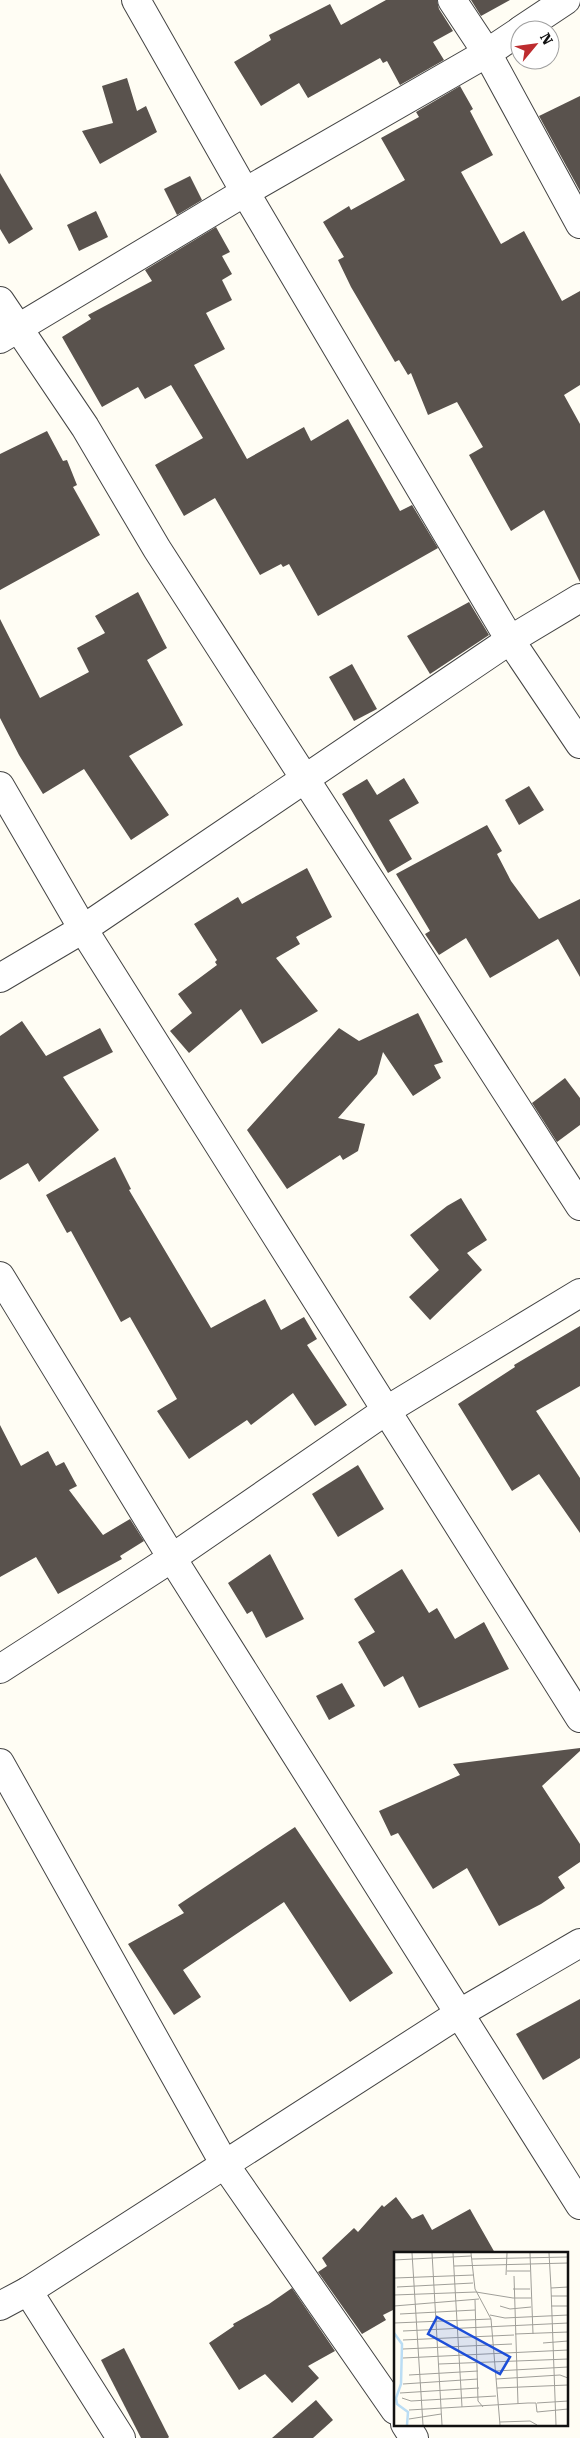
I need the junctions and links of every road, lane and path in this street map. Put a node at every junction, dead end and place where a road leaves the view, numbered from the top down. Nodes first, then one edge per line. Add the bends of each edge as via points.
1 (136, 0) edge
2 (452, 0) edge
3 (566, 0) edge
4 (535, 20) edge
5 (510, 37) edge
6 (487, 53) junction
7 (245, 192) junction
8 (580, 224) edge
9 (0, 301) edge
10 (9, 335) edge
11 (580, 598) edge
12 (510, 640) junction
13 (580, 744) edge
14 (305, 779) junction
15 (0, 786) edge
16 (83, 929) junction
17 (0, 978) edge
18 (580, 1206) edge
19 (0, 1276) edge
20 (580, 1293) edge
21 (387, 1410) junction
22 (172, 1558) junction
23 (0, 1669) edge
24 (580, 1718) edge
25 (0, 1763) edge
26 (580, 1943) edge
27 (460, 2012) junction
28 (226, 2165) junction
29 (580, 2205) edge
30 (28, 2292) junction
31 (0, 2306) edge
32 (394, 2409) edge
33 (406, 2426) edge
34 (121, 2438) edge
35 (414, 2438) edge

1 - 7 street
2 - 6 street
3 - 4 street
5 - 6 street
6 - 7 street
6 - 8 street
7 - 10 street
7 - 12 street
9 - 10 street
10 - 14 street via 85,427 157,549
11 - 12 street
12 - 13 street
12 - 14 street
14 - 16 street
14 - 18 street
15 - 16 street
16 - 17 street
16 - 21 street
19 - 22 street
20 - 21 street
21 - 22 street
21 - 24 street
22 - 23 street
22 - 27 street
25 - 28 street
26 - 27 street
27 - 28 street
27 - 29 street
28 - 30 street
28 - 32 street
30 - 31 street
30 - 34 street
33 - 35 street

